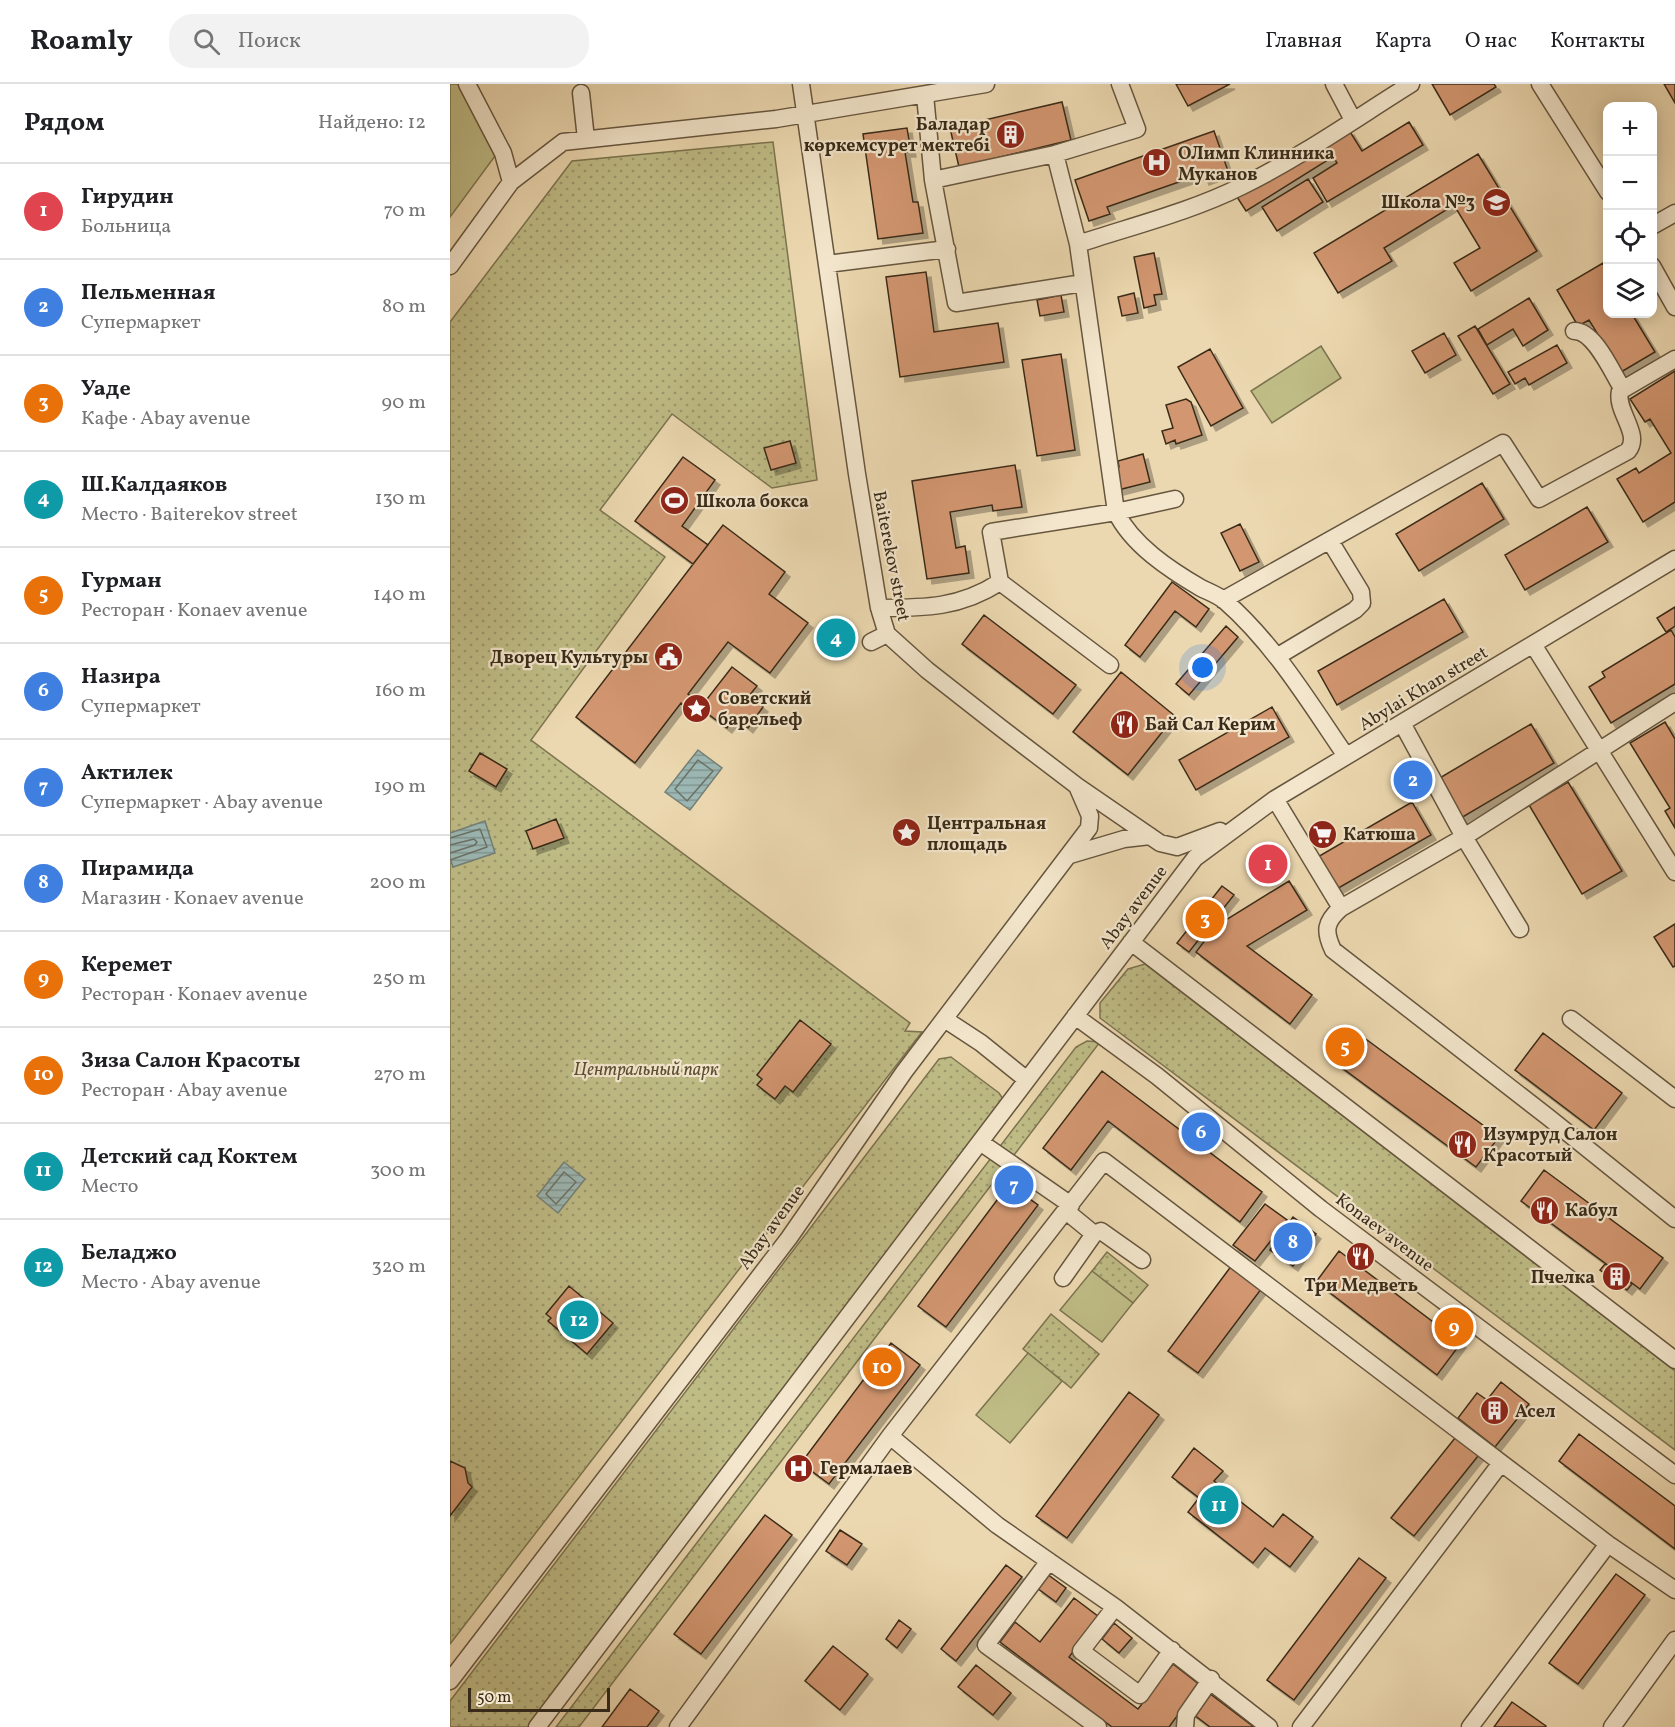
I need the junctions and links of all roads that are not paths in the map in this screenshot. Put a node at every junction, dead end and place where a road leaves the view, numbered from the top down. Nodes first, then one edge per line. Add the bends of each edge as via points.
1 (467, 84) edge
2 (801, 84) edge
3 (986, 84) edge
4 (1120, 84) edge
5 (1334, 84) edge
6 (1411, 84) edge
7 (1540, 84) edge
8 (581, 93) dead end
9 (925, 96) junction
10 (804, 114) junction
11 (1353, 120) junction
12 (586, 139) junction
13 (1055, 154) junction
14 (933, 180) junction
15 (511, 182) junction
16 (1603, 184) edge
17 (1675, 213) edge
18 (1657, 224) edge
19 (1078, 244) junction
20 (947, 249) junction
21 (827, 264) junction
22 (450, 266) edge
23 (1657, 273) edge
24 (1083, 283) junction
25 (1675, 307) edge
26 (1574, 331) dead end
27 (1675, 359) edge
28 (1622, 388) junction
29 (1175, 499) dead end
30 (1116, 513) junction
31 (1330, 542) junction
32 (1675, 559) edge
33 (1000, 582) junction
34 (1223, 600) junction
35 (879, 609) junction
36 (887, 634) junction
37 (871, 642) dead end
38 (1534, 646) junction
39 (1278, 656) junction
40 (1110, 665) dead end
41 (1675, 702) edge
42 (1402, 723) junction
43 (1597, 750) junction
44 (1346, 756) junction
45 (1077, 786) junction
46 (1275, 799) junction
47 (1250, 815) junction
48 (1150, 836) junction
49 (1464, 837) junction
50 (1070, 855) junction
51 (1195, 858) joint
52 (1675, 872) edge
53 (1341, 908) junction
54 (1520, 929) dead end
55 (1131, 942) junction
56 (1075, 1016) junction
57 (1571, 1018) dead end
58 (946, 1020) junction
59 (1027, 1080) junction
60 (1675, 1099) edge
61 (981, 1142) junction
62 (1068, 1208) junction
63 (1675, 1219) edge
64 (1094, 1234) junction
65 (1142, 1260) dead end
66 (1063, 1278) dead end
67 (1675, 1360) edge
68 (890, 1436) junction
69 (1501, 1463) junction
70 (1675, 1475) edge
71 (1608, 1544) junction
72 (1049, 1561) junction
73 (1675, 1590) edge
74 (1115, 1607) junction
75 (1675, 1640) edge
76 (1172, 1650) junction
77 (1211, 1679) junction
78 (450, 1681) edge
79 (537, 1727) edge
80 (678, 1727) edge
81 (1098, 1727) edge
82 (1185, 1727) edge
83 (1269, 1727) edge
84 (1301, 1727) edge
85 (1470, 1727) edge
86 (1612, 1727) edge

1 - 15 street via 503,153
2 - 10 street, Baiterekov street
3 - 9 street
4 - 13 street via 1137,129
5 - 11 street
6 - 11 street
7 - 16 street
8 - 12 street
9 - 10 street
9 - 14 street
10 - 12 street
10 - 21 street, Baiterekov street
11 - 19 street via 1241,187
12 - 15 street via 563,142
13 - 14 street
13 - 19 street
14 - 20 street
15 - 22 street
17 - 18 street
19 - 24 street
20 - 21 street
20 - 24 street via 956,303
21 - 35 street, Baiterekov street
23 - 25 street
24 - 30 street
26 - 28 street via 1581,330 1590,336
27 - 28 street
28 - 31 street via 1618,399 1633,446 1549,494 1539,499 1503,443
29 - 30 street
30 - 33 street via 991,532
30 - 34 street via 1122,525 1164,563
31 - 34 street
31 - 39 street via 1361,592 1362,603
32 - 38 street, Abylai Khan street
33 - 35 street via 954,604
33 - 40 street
34 - 39 street
35 - 36 street, Baiterekov street
36 - 37 street
36 - 45 street, Baiterekov street via 927,670
38 - 42 street, Abylai Khan street
38 - 43 street
39 - 44 street
41 - 43 street
42 - 44 street, Abylai Khan street
42 - 49 street
43 - 49 street
43 - 52 street
44 - 46 street, Abylai Khan street
45 - 48 street, Baiterekov street
45 - 50 street, Abay avenue via 1091,824
46 - 47 street, Abylai Khan street
46 - 53 street
47 - 48 street, Baiterekov street via 1213,835 1176,847
47 - 51 street, Abylai Khan street
48 - 50 street via 1124,839
49 - 53 street
49 - 54 street
50 - 58 street, Abay avenue via 1020,916
51 - 55 street, Abay avenue
53 - 63 street via 1326,927 1333,950
55 - 56 street, Abay avenue
55 - 67 street
56 - 59 street, Abay avenue
56 - 70 street, Konaev avenue via 1157,1076 1321,1209
57 - 60 street
58 - 59 street
58 - 78 street, Abay avenue via 904,1072 789,1238
59 - 61 street, Abay avenue
61 - 62 street
61 - 79 street, Abay avenue
62 - 64 street
62 - 68 street
62 - 69 street via 1104,1161
64 - 65 street via 1108,1234
64 - 66 street
68 - 72 street via 997,1525
68 - 80 street
69 - 71 street
69 - 84 street
71 - 73 street
71 - 85 street
72 - 74 street
72 - 81 street via 986,1645
74 - 76 street
74 - 76 street via 1081,1651 1140,1695
75 - 86 street
76 - 77 street
77 - 82 street via 1186,1715
77 - 83 street

